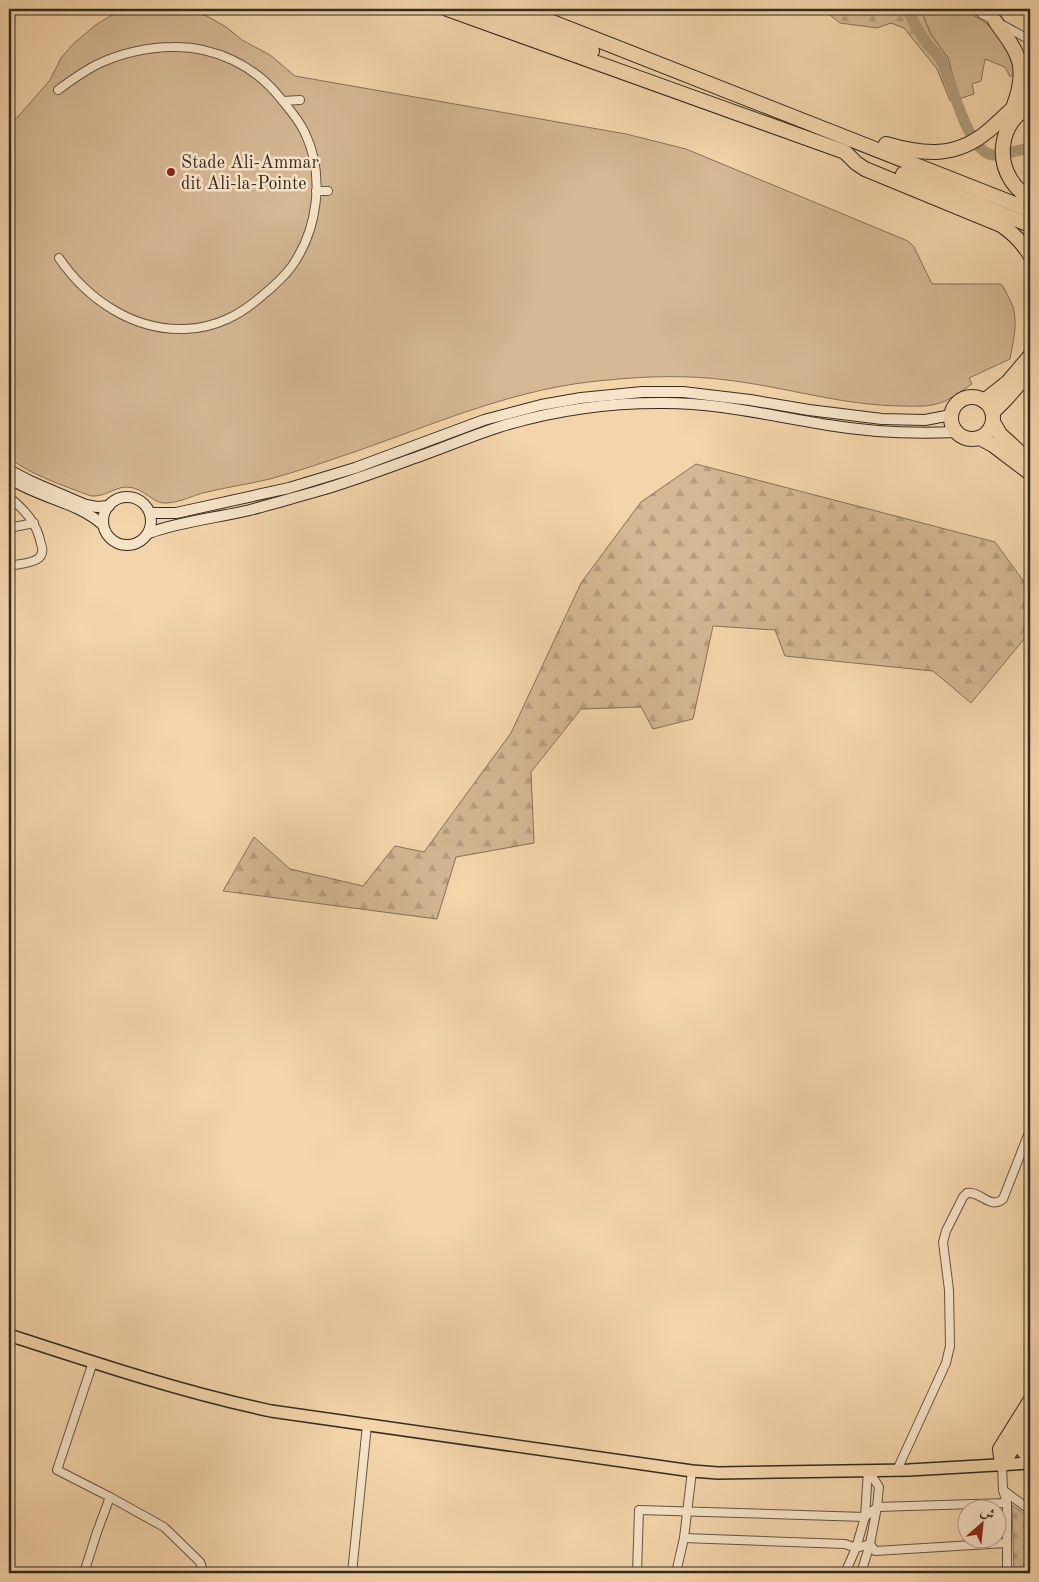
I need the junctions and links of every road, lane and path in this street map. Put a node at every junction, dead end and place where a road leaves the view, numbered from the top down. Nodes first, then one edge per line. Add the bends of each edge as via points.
1 (447, 9) edge
2 (484, 9) edge
3 (518, 9) edge
4 (526, 9) edge
5 (985, 13) edge
6 (547, 19) junction
7 (1030, 40) edge
8 (58, 90) dead end
9 (1030, 97) edge
10 (300, 100) dead end
11 (283, 101) junction
12 (1030, 107) edge
13 (1013, 108) junction
14 (848, 145) junction
15 (316, 191) junction
16 (328, 191) dead end
17 (1030, 199) edge
18 (1030, 210) edge
19 (1030, 225) edge
20 (1030, 255) edge
21 (59, 258) dead end
22 (1030, 356) edge
23 (1030, 370) edge
24 (990, 411) junction
25 (952, 415) junction
26 (956, 432) junction
27 (980, 438) junction
28 (1030, 462) edge
29 (9, 470) edge
30 (1030, 473) edge
31 (9, 478) edge
32 (9, 497) edge
33 (109, 506) junction
34 (150, 513) junction
35 (34, 523) junction
36 (103, 525) junction
37 (9, 528) edge
38 (149, 533) junction
39 (9, 566) edge
40 (1030, 1130) edge
41 (9, 1335) edge
42 (93, 1362) junction
43 (1030, 1401) edge
44 (1030, 1420) edge
45 (367, 1425) junction
46 (1019, 1438) junction
47 (1030, 1461) edge
48 (1002, 1465) junction
49 (868, 1470) junction
50 (897, 1470) junction
51 (692, 1471) junction
52 (1003, 1490) junction
53 (110, 1497) junction
54 (1005, 1500) edge
55 (956, 1505) edge
56 (877, 1507) junction
57 (1030, 1510) edge
58 (686, 1512) junction
59 (865, 1517) junction
60 (684, 1538) junction
61 (1006, 1542) edge
62 (870, 1544) junction
63 (956, 1545) edge
64 (856, 1548) junction
65 (84, 1573) edge
66 (204, 1573) edge
67 (352, 1573) edge
68 (637, 1573) edge
69 (676, 1573) edge
70 (716, 1573) edge
71 (845, 1573) edge
72 (861, 1573) edge
73 (1007, 1573) edge

1 - 14 highway
2 - 14 highway
3 - 6 highway
4 - 6 highway
5 - 7 street
5 - 13 highway via 1014,47 1019,59 1020,83
6 - 14 highway
8 - 11 street via 96,65 120,56 183,47 210,52 236,62 263,80
9 - 13 highway
10 - 11 street
11 - 15 street via 309,143
12 - 17 highway via 1011,122 1004,139 1003,154 1012,182
13 - 14 highway via 982,136 957,148 921,152 876,142
14 - 18 highway
14 - 19 highway
14 - 20 highway via 856,163 864,169 1001,224 1014,234
15 - 16 street
15 - 21 street via 310,230 289,270 248,308 212,325 168,328 136,321 92,296
22 - 24 highway
23 - 24 highway via 1007,398
24 - 25 highway via 973,397 957,404
24 - 27 highway via 990,430
24 - 28 highway via 1000,434
25 - 26 highway
25 - 34 main road via 925,420 882,419 683,392 588,397 484,420 289,488 176,513
26 - 27 highway via 967,439
26 - 38 main road via 856,429 699,404 586,407 501,427 352,480 250,510 177,524
27 - 30 highway
29 - 33 main road via 86,505
31 - 36 main road via 85,512
32 - 35 street
33 - 34 main road via 117,500 132,498 141,501
33 - 36 main road
34 - 38 main road
35 - 37 street
35 - 39 street via 42,546 41,556
36 - 38 main road via 110,538 123,546 138,543
40 - 50 street via 1003,1199 991,1203 967,1193 946,1231 943,1242 948,1274 950,1337 946,1364
41 - 42 main road
42 - 45 main road via 216,1399
42 - 53 street via 57,1470
43 - 48 highway via 1000,1449
44 - 46 highway
45 - 51 main road
45 - 67 street
46 - 47 highway
46 - 48 highway
47 - 48 main road
48 - 50 main road
48 - 52 street
49 - 50 main road
49 - 51 main road
49 - 56 street via 879,1488
49 - 59 street
51 - 58 street
52 - 54 street
52 - 57 street
53 - 65 street
53 - 66 street via 164,1527 200,1562
55 - 56 street
56 - 59 street
56 - 62 street
58 - 59 street
58 - 60 street
58 - 68 street via 639,1510
59 - 64 street
60 - 64 street via 845,1544
60 - 69 street
61 - 73 street
62 - 63 street via 875,1551
62 - 64 street
62 - 72 street
64 - 71 street
69 - 70 street

